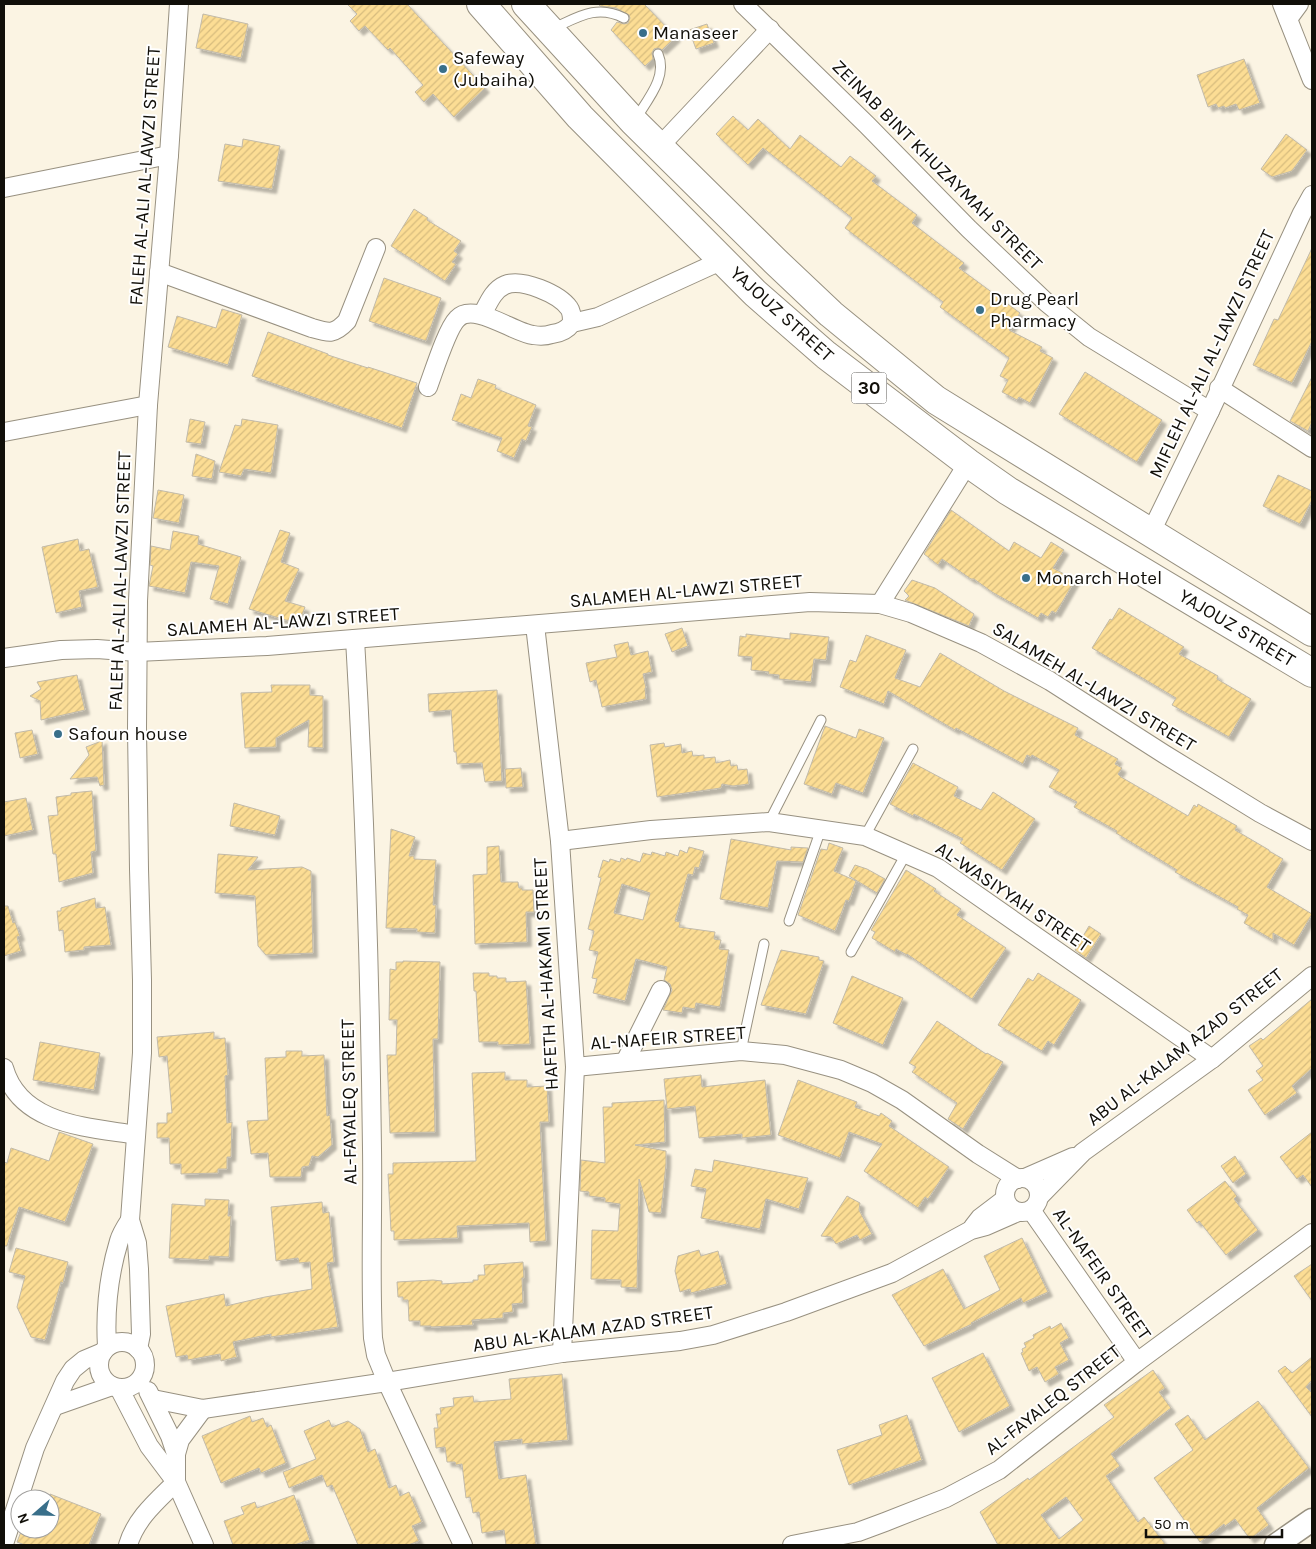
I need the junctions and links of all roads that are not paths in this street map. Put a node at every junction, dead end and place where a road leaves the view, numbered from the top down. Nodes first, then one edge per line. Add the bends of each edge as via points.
1 (179, 4) edge
2 (481, 4) edge
3 (743, 4) edge
4 (1300, 4) edge
5 (1285, 11) edge
6 (540, 15) edge
7 (624, 18) dead end
8 (770, 29) junction
9 (658, 54) dead end
10 (1312, 80) edge
11 (634, 122) junction
12 (659, 147) junction
13 (169, 154) junction
14 (4, 188) edge
15 (1312, 195) edge
16 (376, 248) dead end
17 (723, 260) junction
18 (159, 272) junction
19 (482, 315) junction
20 (572, 323) junction
21 (428, 386) dead end
22 (1220, 388) junction
23 (148, 404) junction
24 (1210, 411) junction
25 (4, 432) edge
26 (1312, 448) edge
27 (968, 463) junction
28 (1150, 532) junction
29 (880, 604) junction
30 (535, 624) junction
31 (1312, 632) edge
32 (355, 638) junction
33 (137, 652) junction
34 (4, 658) edge
35 (1312, 673) edge
36 (821, 720) dead end
37 (913, 750) dead end
38 (769, 822) junction
39 (821, 829) junction
40 (865, 836) junction
41 (560, 841) junction
42 (1312, 841) edge
43 (906, 854) junction
44 (790, 921) dead end
45 (764, 944) dead end
46 (851, 952) dead end
47 (1312, 976) edge
48 (661, 990) dead end
49 (741, 1051) junction
50 (1212, 1059) junction
51 (625, 1062) junction
52 (574, 1067) junction
53 (4, 1068) edge
54 (136, 1135) junction
55 (1083, 1152) junction
56 (978, 1154) junction
57 (1022, 1178) junction
58 (1004, 1196) junction
59 (1029, 1206) junction
60 (130, 1220) junction
61 (971, 1230) junction
62 (1312, 1233) edge
63 (138, 1349) junction
64 (105, 1350) junction
65 (562, 1353) junction
66 (1137, 1362) junction
67 (140, 1377) junction
68 (386, 1382) junction
69 (115, 1387) junction
70 (153, 1399) junction
71 (55, 1406) junction
72 (203, 1408) junction
73 (176, 1454) junction
74 (176, 1482) junction
75 (1312, 1520) edge
76 (863, 1539) edge
77 (4, 1544) edge
78 (128, 1545) edge
79 (204, 1545) edge
80 (463, 1545) edge
81 (792, 1545) edge
82 (1276, 1545) edge

1 - 13 street, FALEH AL-ALI AL-LAWZI STREET
2 - 17 main road, YAJOUZ STREET / 30 via 580,117
3 - 8 street, ZEINAB BINT KHUZAYMAH STREET
4 - 5 street
5 - 10 street
6 - 7 lane via 608,11
6 - 11 main road, YAJOUZ STREET / 30
8 - 12 street
8 - 24 street, ZEINAB BINT KHUZAYMAH STREET via 1047,303 1089,337
9 - 11 lane via 660,76
11 - 12 main road, YAJOUZ STREET / 30
12 - 28 main road, YAJOUZ STREET / 30 via 831,314 936,400
13 - 14 street
13 - 18 street, FALEH AL-ALI AL-LAWZI STREET
15 - 22 street, MIFLEH AL-ALI AL-LAWZI STREET
16 - 18 street via 347,321 329,333
17 - 20 street via 598,317
17 - 27 main road, YAJOUZ STREET / 30 via 755,293 826,355
18 - 23 street, FALEH AL-ALI AL-LAWZI STREET
19 - 20 street via 533,336 556,334
19 - 20 street via 497,290 516,283 529,285 560,300 569,308
19 - 21 street via 466,314 458,318
22 - 24 street, MIFLEH AL-ALI AL-LAWZI STREET
22 - 26 street
23 - 25 street
23 - 33 street, FALEH AL-ALI AL-LAWZI STREET
24 - 28 street, MIFLEH AL-ALI AL-LAWZI STREET
27 - 29 street
27 - 35 main road, YAJOUZ STREET / 30 via 1008,491
28 - 31 main road, YAJOUZ STREET / 30
29 - 30 street, SALAMEH AL-LAWZI STREET via 810,602
29 - 42 street, SALAMEH AL-LAWZI STREET via 912,613 1007,657 1260,813
30 - 32 street, SALAMEH AL-LAWZI STREET
30 - 41 street, HAFETH AL-HAKAMI STREET
32 - 33 street, SALAMEH AL-LAWZI STREET via 239,648
32 - 68 street, AL-FAYALEQ STREET via 369,997 372,1323 376,1355
33 - 34 street, SALAMEH AL-LAWZI STREET via 61,650
33 - 54 street, FALEH AL-ALI AL-LAWZI STREET via 142,1053
36 - 38 lane
37 - 40 lane
38 - 39 street, AL-WASIYYAH STREET
38 - 41 street, AL-WASIYYAH STREET via 651,830
39 - 40 street, AL-WASIYYAH STREET
39 - 44 lane
40 - 43 street, AL-WASIYYAH STREET
41 - 52 street, HAFETH AL-HAKAMI STREET
43 - 46 lane
43 - 50 street, AL-WASIYYAH STREET via 938,868
45 - 49 lane
47 - 50 street, ABU AL-KALAM AZAD STREET
48 - 51 street
49 - 51 street, AL-NAFEIR STREET
49 - 56 street, AL-NAFEIR STREET via 785,1055 841,1070 872,1083 902,1100
50 - 55 street, ABU AL-KALAM AZAD STREET
51 - 52 street, AL-NAFEIR STREET
52 - 65 street, HAFETH AL-HAKAMI STREET
53 - 54 street via 14,1090 29,1106 50,1117 66,1123
54 - 60 street, FALEH AL-ALI AL-LAWZI STREET
55 - 57 street, ABU AL-KALAM AZAD STREET
55 - 59 street, ABU AL-KALAM AZAD STREET
56 - 57 street, AL-NAFEIR STREET
56 - 58 street, AL-NAFEIR STREET
57 - 58 street via 1012,1181
57 - 59 street via 1036,1185
58 - 59 street via 1012,1210
58 - 61 street, ABU AL-KALAM AZAD STREET
59 - 61 street, ABU AL-KALAM AZAD STREET
59 - 66 street, AL-NAFEIR STREET
60 - 63 street, FALEH AL-ALI AL-LAWZI STREET via 139,1269 141,1334
60 - 64 street, FALEH AL-ALI AL-LAWZI STREET via 119,1240 112,1273
61 - 65 street, ABU AL-KALAM AZAD STREET via 892,1273 722,1332 680,1341
62 - 66 street, AL-FAYALEQ STREET
63 - 64 street via 122,1342
63 - 67 street via 144,1365
64 - 69 street via 99,1366 100,1374
64 - 71 street via 73,1369
65 - 68 street, ABU AL-KALAM AZAD STREET
66 - 76 street, AL-FAYALEQ STREET via 998,1470
67 - 69 street via 133,1385
67 - 70 street
68 - 72 street, ABU AL-KALAM AZAD STREET
68 - 80 street, AL-FAYALEQ STREET
69 - 71 street
69 - 74 street
70 - 72 street, ABU AL-KALAM AZAD STREET
70 - 73 street
71 - 77 street via 36,1448
72 - 73 street via 180,1440
73 - 74 street
74 - 78 street via 143,1515
74 - 79 street
75 - 82 street
76 - 81 street, AL-FAYALEQ STREET

